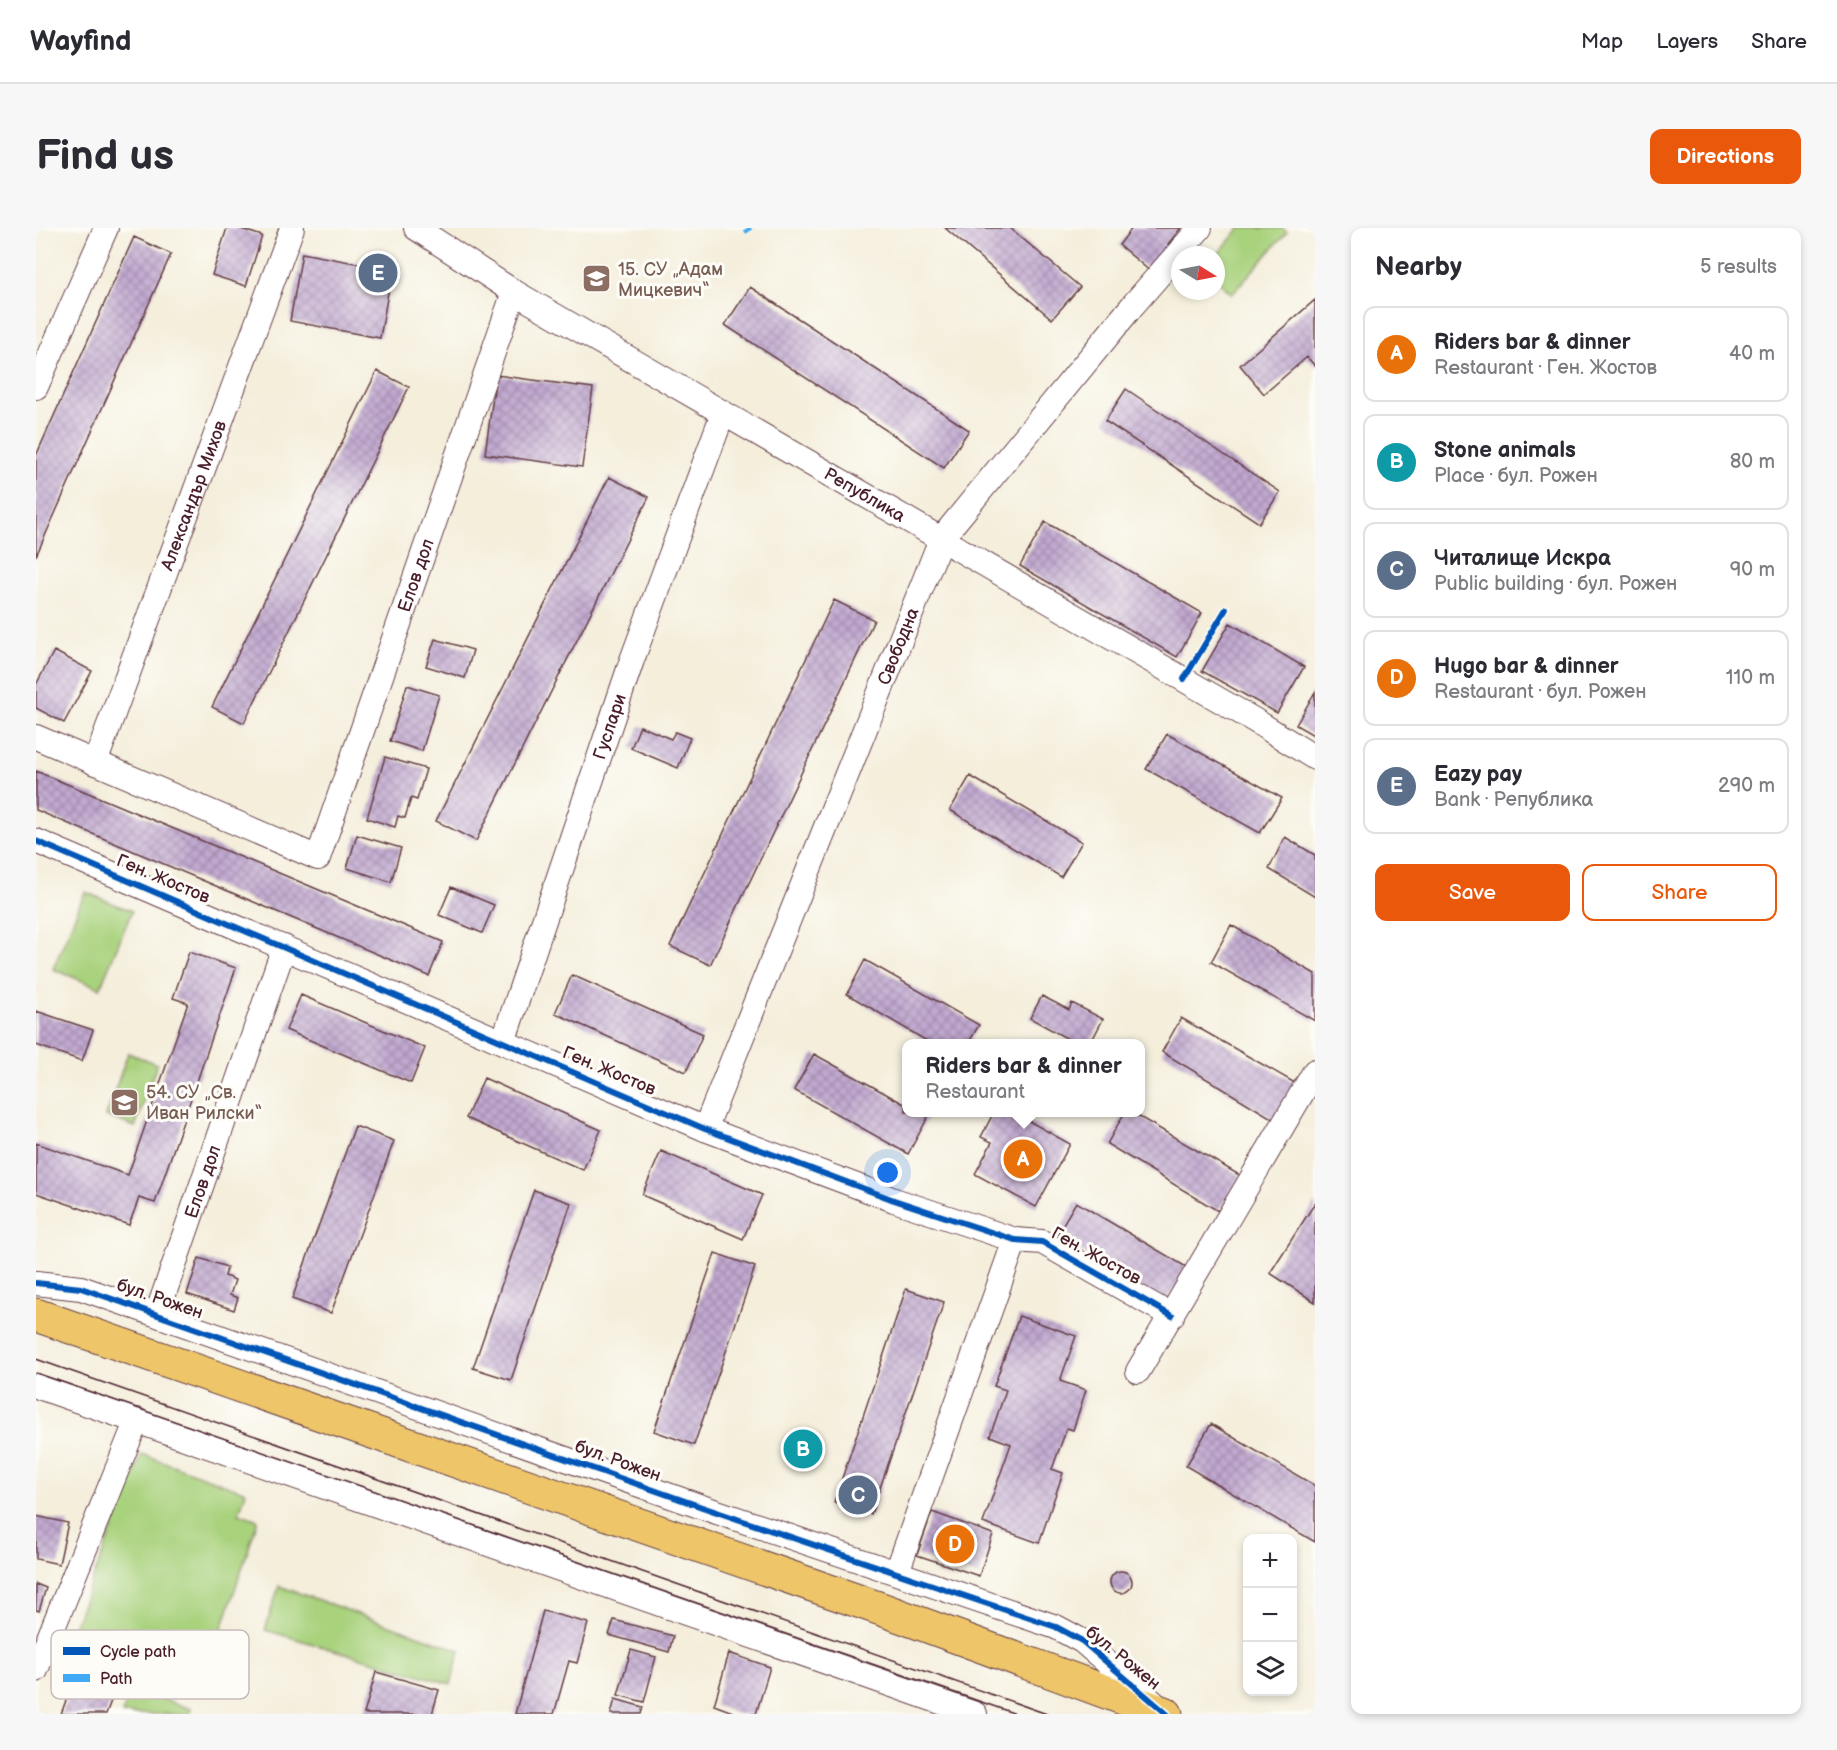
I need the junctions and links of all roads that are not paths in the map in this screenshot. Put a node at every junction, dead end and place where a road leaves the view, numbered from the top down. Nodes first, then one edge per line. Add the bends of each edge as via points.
1 (106, 228) edge
2 (292, 228) edge
3 (416, 228) edge
4 (1200, 228) edge
5 (514, 292) junction
6 (36, 387) edge
7 (723, 413) junction
8 (941, 539) junction
9 (36, 737) edge
10 (1315, 758) edge
11 (95, 763) junction
12 (36, 841) edge
13 (284, 947) junction
14 (503, 1042) junction
15 (1315, 1071) edge
16 (705, 1129) junction
17 (1016, 1240) junction
18 (36, 1283) edge
19 (157, 1314) junction
20 (36, 1315) edge
21 (1172, 1316) junction
22 (1138, 1371) dead end
23 (36, 1386) edge
24 (137, 1420) junction
25 (897, 1572) junction
26 (52, 1630) edge
27 (51, 1633) edge
28 (36, 1670) edge
29 (975, 1714) edge
30 (1167, 1714) edge

1 - 6 street
2 - 11 street, Александър Михов
3 - 5 street, Република
4 - 8 street, Свободна via 1132,304
5 - 7 street, Република
5 - 11 street, Елов дол via 318,858
7 - 8 street, Република
7 - 14 street, Гуслари via 632,660
8 - 10 street, Република
8 - 16 street, Свободна
9 - 11 street
12 - 13 street, Ген. Жостов
13 - 14 street, Ген. Жостов
13 - 19 street, Елов дол
14 - 16 street, Ген. Жостов
15 - 21 street
16 - 17 street, Ген. Жостов via 894,1200
17 - 21 street, Ген. Жостов via 1042,1242
17 - 25 street
18 - 19 street, бул. Рожен via 81,1288
19 - 25 street, бул. Рожен
20 - 30 main road, бул. Рожен via 884,1610
21 - 22 street
23 - 24 street
24 - 26 street
24 - 29 street
25 - 30 street, бул. Рожен via 1056,1627 1082,1641
27 - 28 street

